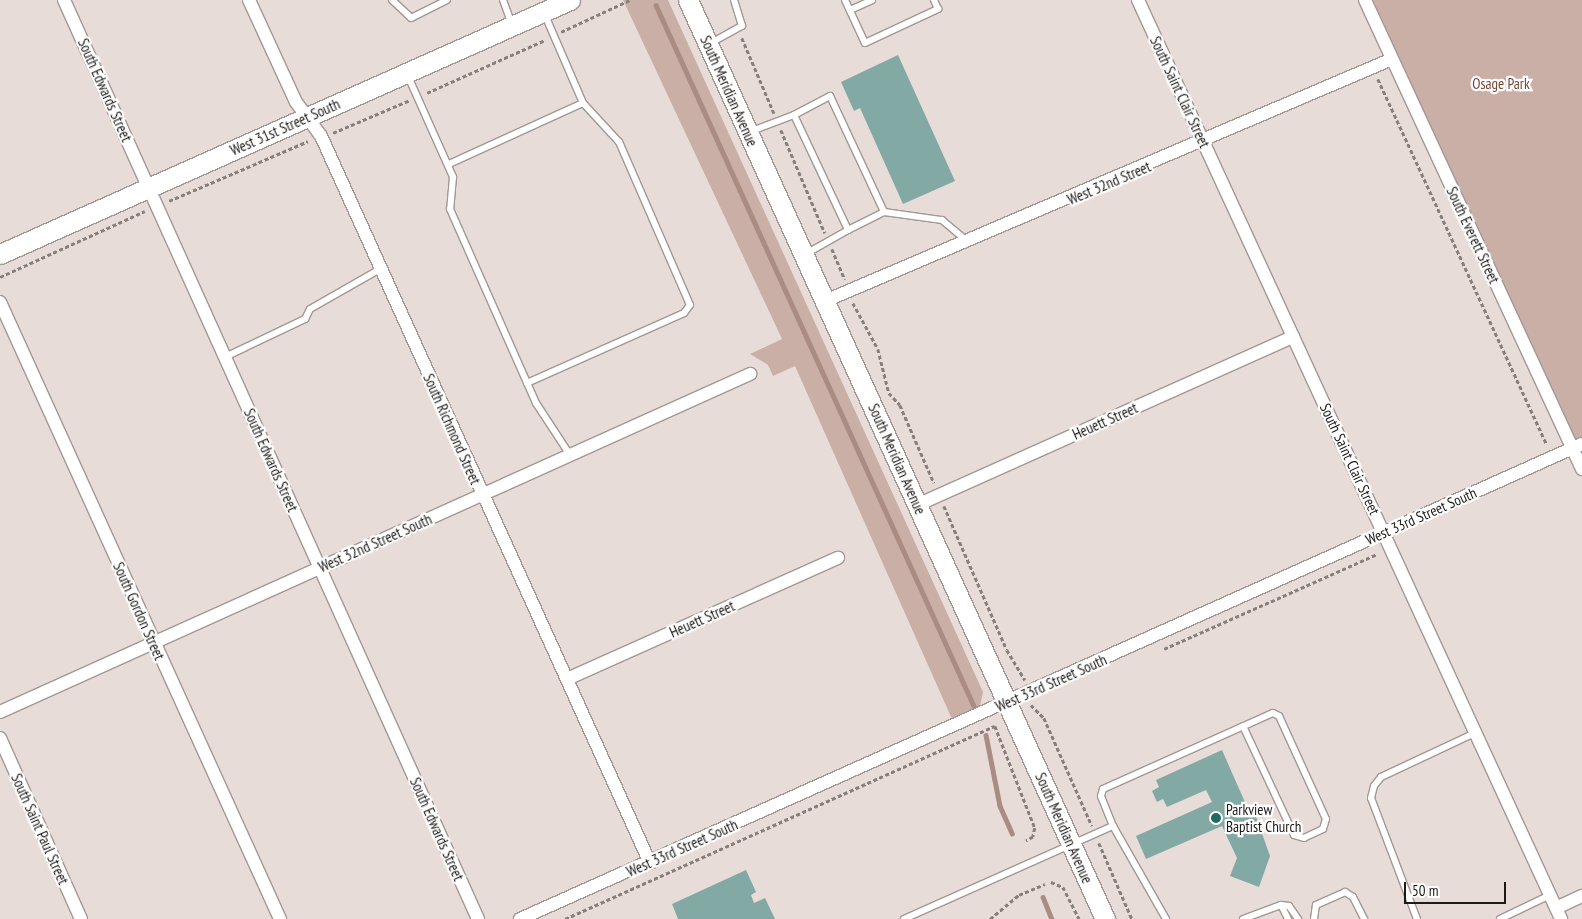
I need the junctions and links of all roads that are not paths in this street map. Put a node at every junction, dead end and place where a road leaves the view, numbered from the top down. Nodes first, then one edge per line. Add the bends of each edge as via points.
1 (64, 0) edge
2 (249, 0) edge
3 (392, 0) edge
4 (447, 0) edge
5 (503, 0) edge
6 (570, 0) edge
7 (688, 0) edge
8 (734, 0) edge
9 (845, 0) edge
10 (872, 0) edge
11 (934, 0) edge
12 (1138, 0) edge
13 (1365, 0) edge
14 (850, 10) junction
15 (544, 12) junction
16 (512, 26) junction
17 (708, 45) junction
18 (1392, 59) junction
19 (406, 73) junction
20 (584, 103) junction
21 (794, 115) junction
22 (305, 118) junction
23 (748, 132) junction
24 (1203, 142) junction
25 (449, 164) junction
26 (149, 188) junction
27 (884, 212) junction
28 (848, 230) junction
29 (967, 241) junction
30 (0, 254) edge
31 (804, 255) junction
32 (380, 269) junction
33 (0, 302) edge
34 (825, 302) junction
35 (1293, 337) junction
36 (225, 357) junction
37 (750, 374) dead end
38 (527, 383) junction
39 (1577, 446) edge
40 (570, 455) junction
41 (1582, 470) edge
42 (482, 495) junction
43 (917, 504) junction
44 (1384, 533) junction
45 (838, 558) dead end
46 (318, 568) junction
47 (154, 643) junction
48 (567, 679) junction
49 (1007, 703) junction
50 (0, 712) edge
51 (1243, 726) junction
52 (1475, 733) junction
53 (0, 738) edge
54 (1114, 826) junction
55 (1072, 845) junction
56 (650, 863) junction
57 (1550, 895) junction
58 (1582, 896) edge
59 (1281, 905) junction
60 (1558, 913) edge
61 (81, 919) edge
62 (280, 919) edge
63 (478, 919) edge
64 (520, 919) edge
65 (904, 919) edge
66 (1105, 919) edge
67 (1166, 919) edge
68 (1243, 919) edge
69 (1288, 919) edge
70 (1298, 919) edge
71 (1314, 919) edge
72 (1364, 919) edge
73 (1416, 919) edge
74 (1500, 919) edge

1 - 26 street, South Edwards Street
2 - 22 street, South Richmond Street
3 - 4 lane via 411,18
5 - 16 lane
6 - 15 main road, West 31st Street South
7 - 17 main road, South Meridian Avenue
8 - 17 lane via 743,19 738,29
9 - 14 lane
10 - 14 lane
11 - 14 lane via 938,9 865,42
12 - 24 street, South Saint Clair Street
13 - 18 street, South Everett Street
15 - 16 main road, West 31st Street South
15 - 20 lane
16 - 19 main road, West 31st Street South
17 - 23 main road, South Meridian Avenue
18 - 24 street, West 32nd Street
18 - 39 street, South Everett Street
19 - 22 main road, West 31st Street South
19 - 25 lane
20 - 25 lane
20 - 38 lane via 619,142 690,305 684,313
21 - 23 lane
21 - 27 lane via 830,96
21 - 28 lane
22 - 26 main road, West 31st Street South
22 - 32 street, South Richmond Street via 321,136
23 - 31 main road, South Meridian Avenue
24 - 29 street, West 32nd Street
24 - 35 street, South Saint Clair Street
25 - 38 lane via 454,177 450,209
26 - 30 main road, West 31st Street South
26 - 36 street, South Edwards Street
27 - 28 lane
27 - 29 lane via 942,220
28 - 31 lane
29 - 34 street, West 32nd Street
31 - 34 main road, South Meridian Avenue
32 - 36 lane via 310,310 306,319
32 - 42 street, South Richmond Street
33 - 47 street, South Gordon Street
34 - 43 main road, South Meridian Avenue
35 - 43 street, Heuett Street
35 - 44 street, South Saint Clair Street
36 - 46 street, South Edwards Street
37 - 40 street, West 32nd Street South
38 - 40 lane
39 - 41 street, South Everett Street
39 - 44 street, West 33rd Street South
40 - 42 street, West 32nd Street South
42 - 46 street, West 32nd Street South
42 - 48 street, South Richmond Street
43 - 49 main road, South Meridian Avenue
44 - 49 street, West 33rd Street South
44 - 52 street, South Saint Clair Street
45 - 48 street, Heuett Street
46 - 47 street, West 32nd Street South
46 - 63 street, South Edwards Street
47 - 50 street, West 32nd Street South
47 - 62 street, South Gordon Street
48 - 56 street, South Richmond Street
49 - 55 main road, South Meridian Avenue
49 - 56 street, West 33rd Street South
51 - 51 lane via 1273,713 1279,716 1326,819 1323,830 1304,838 1294,835
51 - 54 lane via 1103,788 1101,796
52 - 57 street, South Saint Clair Street
52 - 73 lane via 1381,777 1374,786 1371,798
53 - 61 street, South Saint Paul Street
54 - 55 lane
54 - 67 lane
55 - 65 lane
55 - 66 main road, South Meridian Avenue
56 - 64 street, West 33rd Street South
57 - 60 street, South Saint Clair Street
57 - 74 lane
58 - 60 street
59 - 68 lane
59 - 69 lane
59 - 70 lane via 1290,906
71 - 72 lane via 1316,905 1345,892 1353,897

